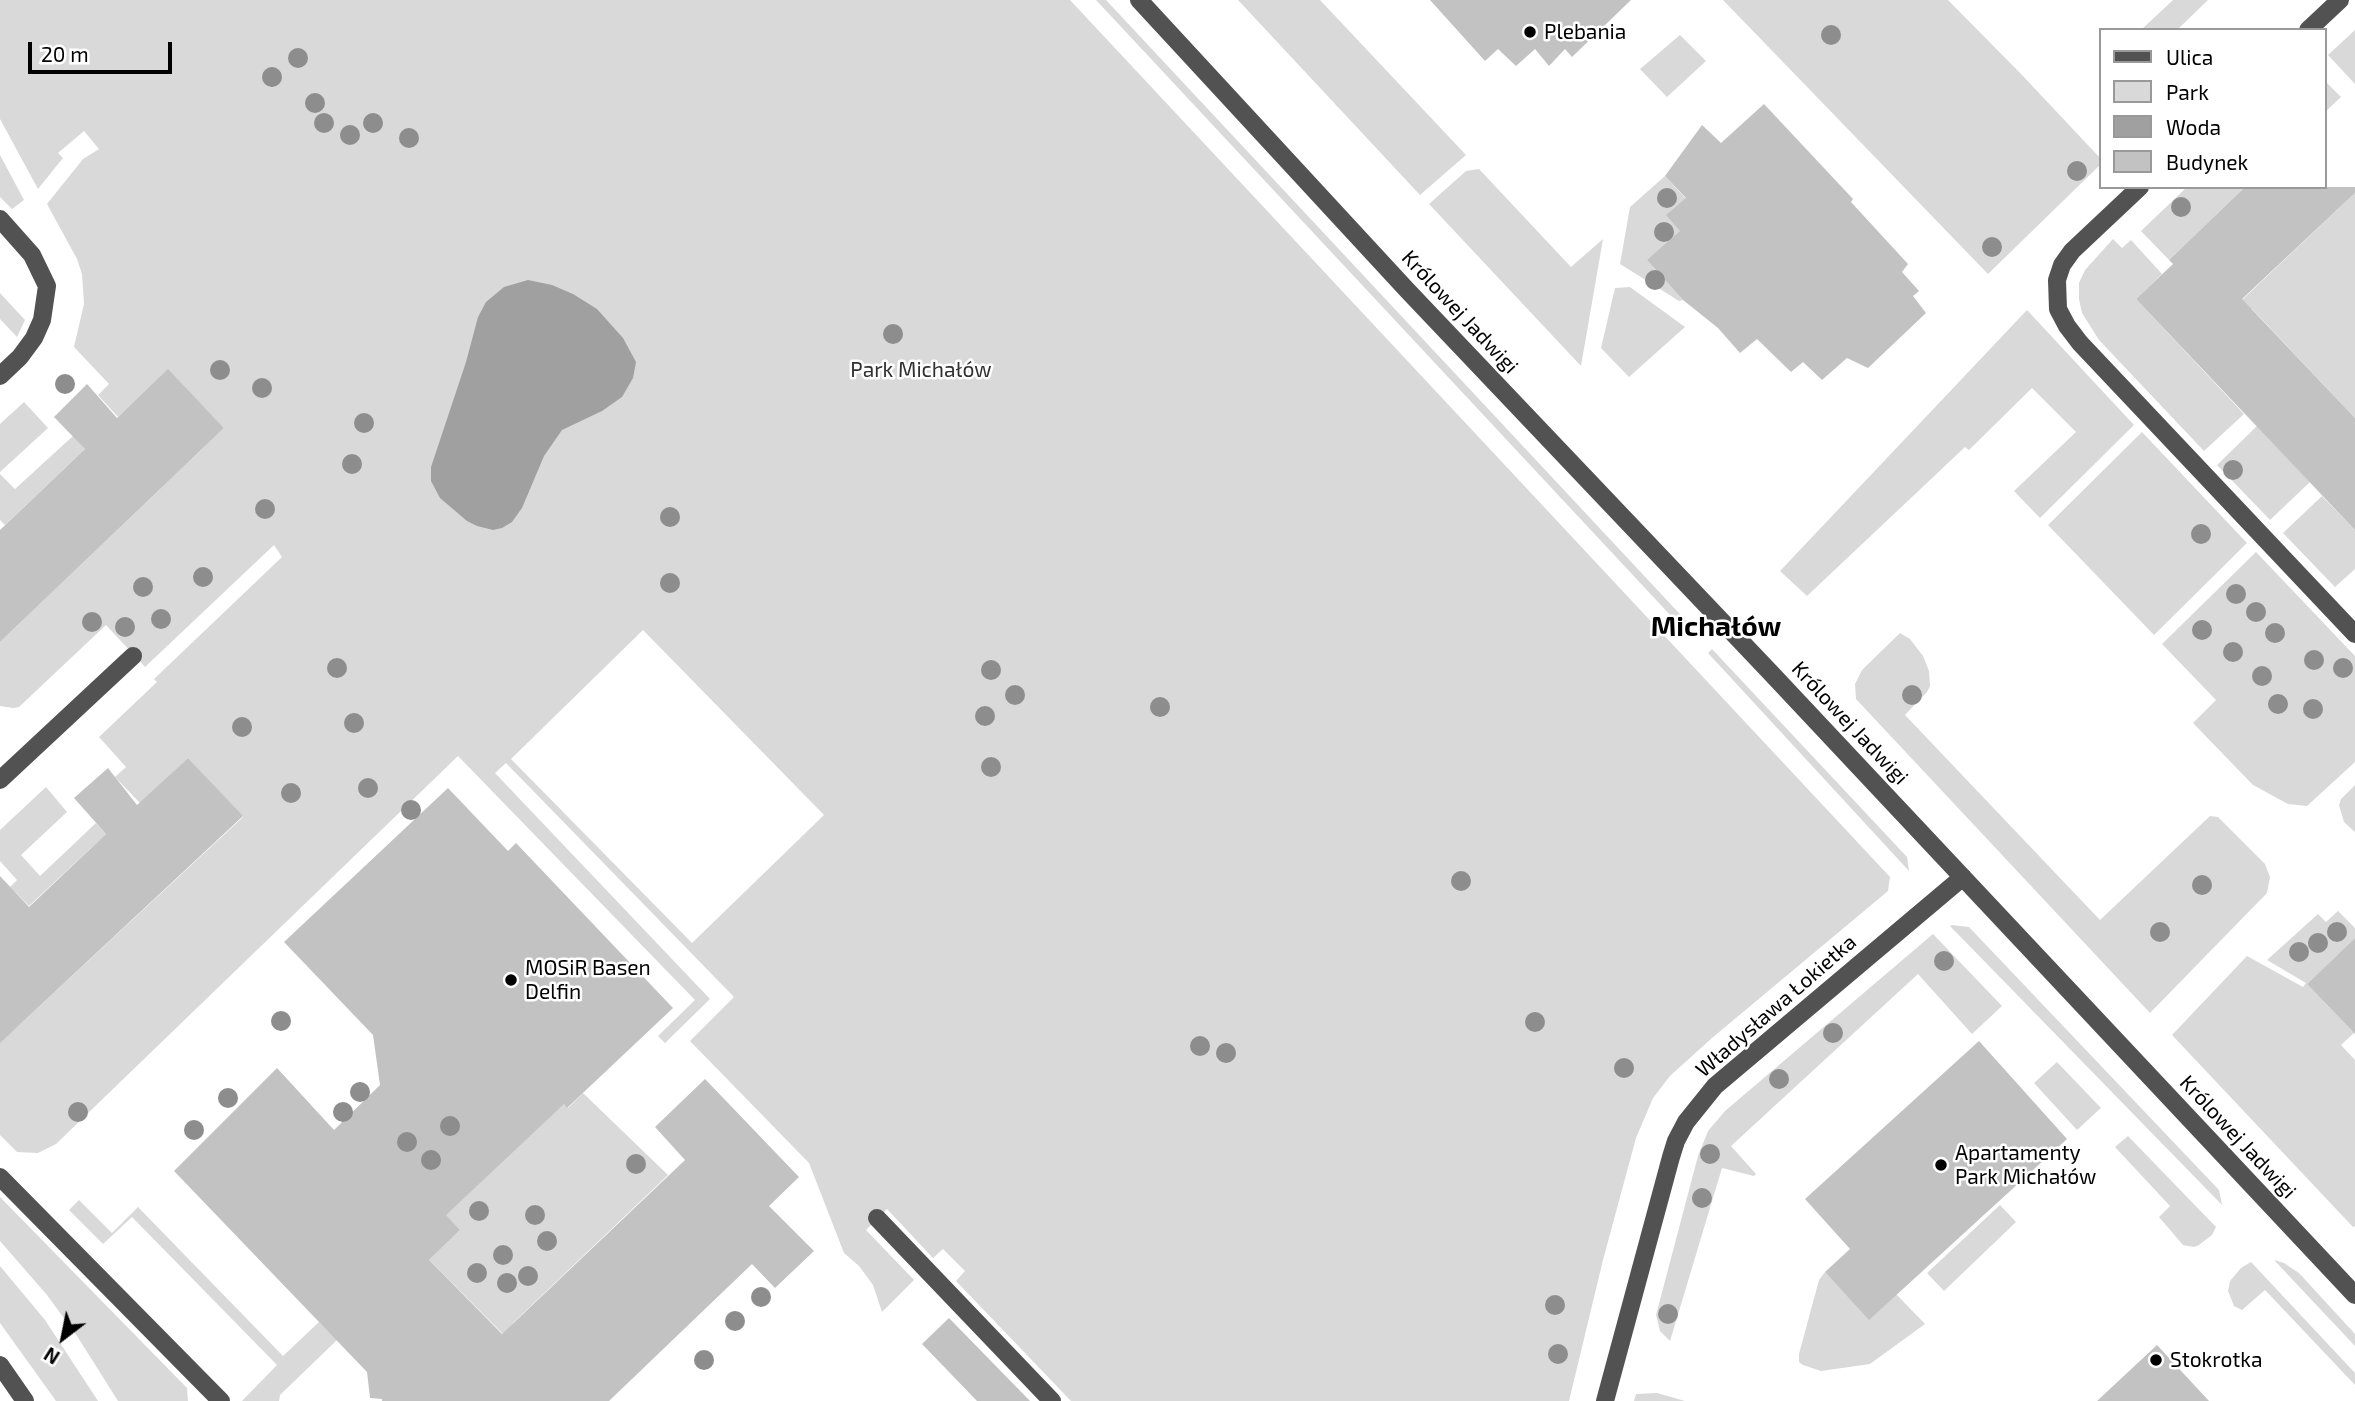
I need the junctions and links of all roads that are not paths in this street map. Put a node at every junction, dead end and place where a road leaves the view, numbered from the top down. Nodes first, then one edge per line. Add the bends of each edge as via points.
1 (1139, 0) edge
2 (2340, 0) edge
3 (2310, 28) edge
4 (2138, 189) edge
5 (0, 219) edge
6 (0, 376) edge
7 (2355, 634) edge
8 (133, 656) dead end
9 (0, 780) edge
10 (1963, 877) junction
11 (0, 1177) edge
12 (877, 1219) dead end
13 (2355, 1294) edge
14 (0, 1365) edge
15 (25, 1401) edge
16 (221, 1401) edge
17 (1052, 1401) edge
18 (1605, 1401) edge

1 - 10 street, Królowej Jadwigi
2 - 3 street
4 - 7 street via 2062,265 2056,295 2062,318 2080,343
5 - 6 street via 33,255 47,286 34,338
8 - 9 street
10 - 13 street, Królowej Jadwigi
10 - 18 street, Władysława Łokietka via 1715,1086 1686,1122 1674,1149
11 - 16 street
12 - 17 street
14 - 15 street

